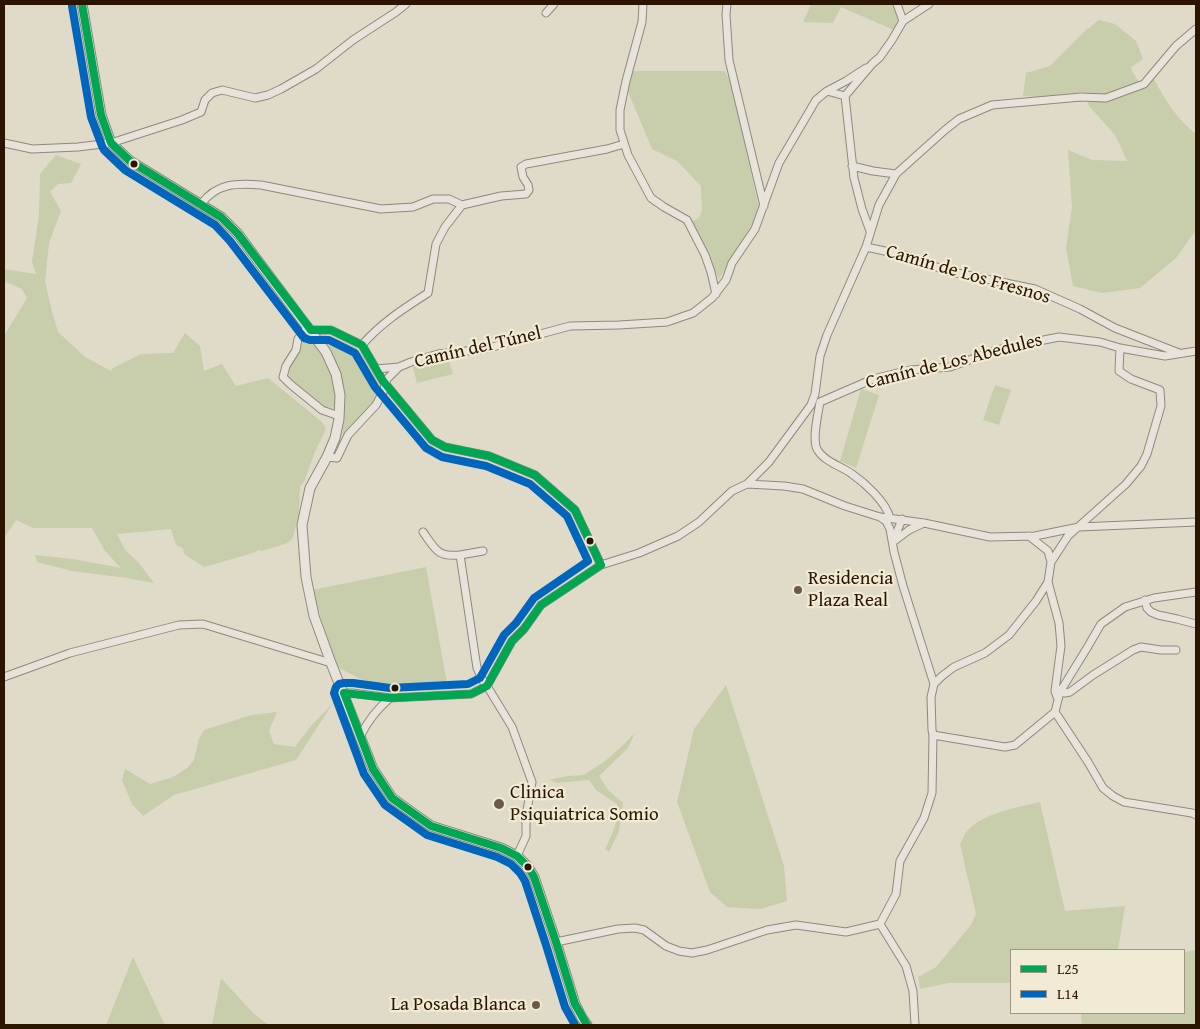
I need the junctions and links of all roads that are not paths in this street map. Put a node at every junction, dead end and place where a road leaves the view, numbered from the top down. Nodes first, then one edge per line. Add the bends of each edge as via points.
1 (82, 4) edge
2 (406, 4) edge
3 (554, 4) edge
4 (643, 4) edge
5 (728, 4) edge
6 (897, 4) edge
7 (929, 4) edge
8 (546, 13) dead end
9 (903, 21) junction
10 (1196, 29) edge
11 (872, 64) junction
12 (827, 91) junction
13 (845, 96) junction
14 (4, 143) edge
15 (111, 143) junction
16 (624, 144) junction
17 (852, 166) junction
18 (896, 174) junction
19 (201, 204) junction
20 (462, 205) junction
21 (764, 206) junction
22 (870, 231) junction
23 (866, 247) junction
24 (716, 294) junction
25 (309, 328) junction
26 (362, 345) junction
27 (1120, 348) junction
28 (1196, 351) edge
29 (1179, 354) junction
30 (399, 367) junction
31 (376, 369) junction
32 (385, 384) junction
33 (339, 416) junction
34 (327, 456) junction
35 (747, 484) junction
36 (880, 517) junction
37 (890, 518) junction
38 (902, 519) junction
39 (1196, 522) edge
40 (924, 523) junction
41 (1079, 527) junction
42 (423, 532) dead end
43 (1029, 536) junction
44 (893, 542) junction
45 (483, 551) dead end
46 (460, 555) junction
47 (1051, 562) junction
48 (602, 565) junction
49 (1048, 582) junction
50 (1196, 592) edge
51 (1145, 600) junction
52 (1196, 624) edge
53 (1176, 650) dead end
54 (330, 663) junction
55 (4, 677) edge
56 (934, 684) junction
57 (486, 686) junction
58 (1060, 692) junction
59 (344, 694) junction
60 (390, 698) junction
61 (1058, 700) junction
62 (1054, 712) junction
63 (934, 735) junction
64 (360, 737) junction
65 (1196, 816) edge
66 (518, 856) junction
67 (880, 924) junction
68 (556, 942) junction
69 (587, 1025) edge
70 (915, 1025) edge

1 - 15 street via 101,115
2 - 15 street via 316,69 281,89 255,98 222,90 212,92 201,112
3 - 8 street
4 - 16 street via 642,22 620,110
5 - 21 street via 729,60
6 - 9 street
7 - 9 street
9 - 11 street
10 - 18 street via 1176,46 1144,84 1106,98 1081,97 992,105 945,130
11 - 12 street, Camín del Túnel
11 - 13 street
12 - 13 street
12 - 21 street, Camín del Túnel via 816,100 779,163
13 - 17 street
14 - 15 street via 32,149
15 - 19 street via 130,161
16 - 20 street via 526,164 522,167 529,190 526,194
16 - 24 street via 651,198 687,220 705,255
17 - 18 street
17 - 22 street
18 - 22 street via 879,205
19 - 20 street via 225,186 242,184 381,209 413,207 433,199 449,199
19 - 25 street via 238,234
20 - 26 street via 436,244 428,293 393,315
21 - 24 street, Camín del Túnel via 755,229
22 - 23 street
23 - 29 street, Camín de Los Fresnos via 908,256 947,271 1035,289 1115,328
23 - 35 street via 827,335 811,405 769,462
24 - 30 street, Camín del Túnel via 693,313 667,322 570,326 485,350 438,354
25 - 26 street via 331,330
25 - 33 street via 326,352 336,374
25 - 33 street via 298,339 283,377 322,410
26 - 31 street
27 - 29 street via 1165,356
27 - 37 street, Camín de Los Abedules via 1059,337 997,350 950,367 910,370 873,379 820,402 816,447 822,456 852,474 870,490 886,507
27 - 41 street via 1119,371 1160,390 1161,406 1141,466
28 - 29 street
30 - 31 street, Camín del Túnel
30 - 32 street
31 - 32 street
32 - 34 street via 376,405 348,435 337,458
32 - 48 street via 432,440 445,447 489,456 535,475 575,510
33 - 34 street
34 - 54 street via 310,488 302,524 306,577 314,616
35 - 36 street via 803,489
35 - 48 street via 732,491 699,522 678,536
36 - 37 street
36 - 44 street via 886,521
37 - 38 street
38 - 40 street
38 - 44 street
39 - 41 street
40 - 43 street via 990,537
40 - 44 street
41 - 43 street
41 - 47 street via 1068,536
42 - 46 street via 440,553
43 - 47 street via 1048,551
44 - 56 street via 902,586
45 - 46 street
46 - 57 street via 477,668
47 - 49 street
48 - 57 street via 541,605 512,641
49 - 56 street via 1009,635 985,653 954,667
49 - 61 street via 1059,623 1061,646 1055,691
50 - 51 street
51 - 52 street via 1147,608 1158,616
51 - 58 street via 1125,606 1101,624
53 - 58 street via 1141,647 1092,675 1070,692
54 - 55 street via 203,624 179,624 70,653
54 - 59 street
56 - 63 street via 931,697
57 - 60 street via 471,694
57 - 66 street via 512,727 532,782 526,836
58 - 61 street
59 - 60 street
59 - 64 street
60 - 64 street via 380,706
61 - 62 street
62 - 63 street via 1015,745 1005,747
62 - 65 street via 1103,788 1113,796 1124,802
63 - 67 street via 932,793 924,818 900,862 896,894
64 - 66 street via 373,769 392,798 431,826
66 - 68 street via 534,877
67 - 68 street via 846,932 796,925 692,952 666,946 644,930 635,928
67 - 70 street via 906,966 913,991
68 - 69 street via 575,1004

